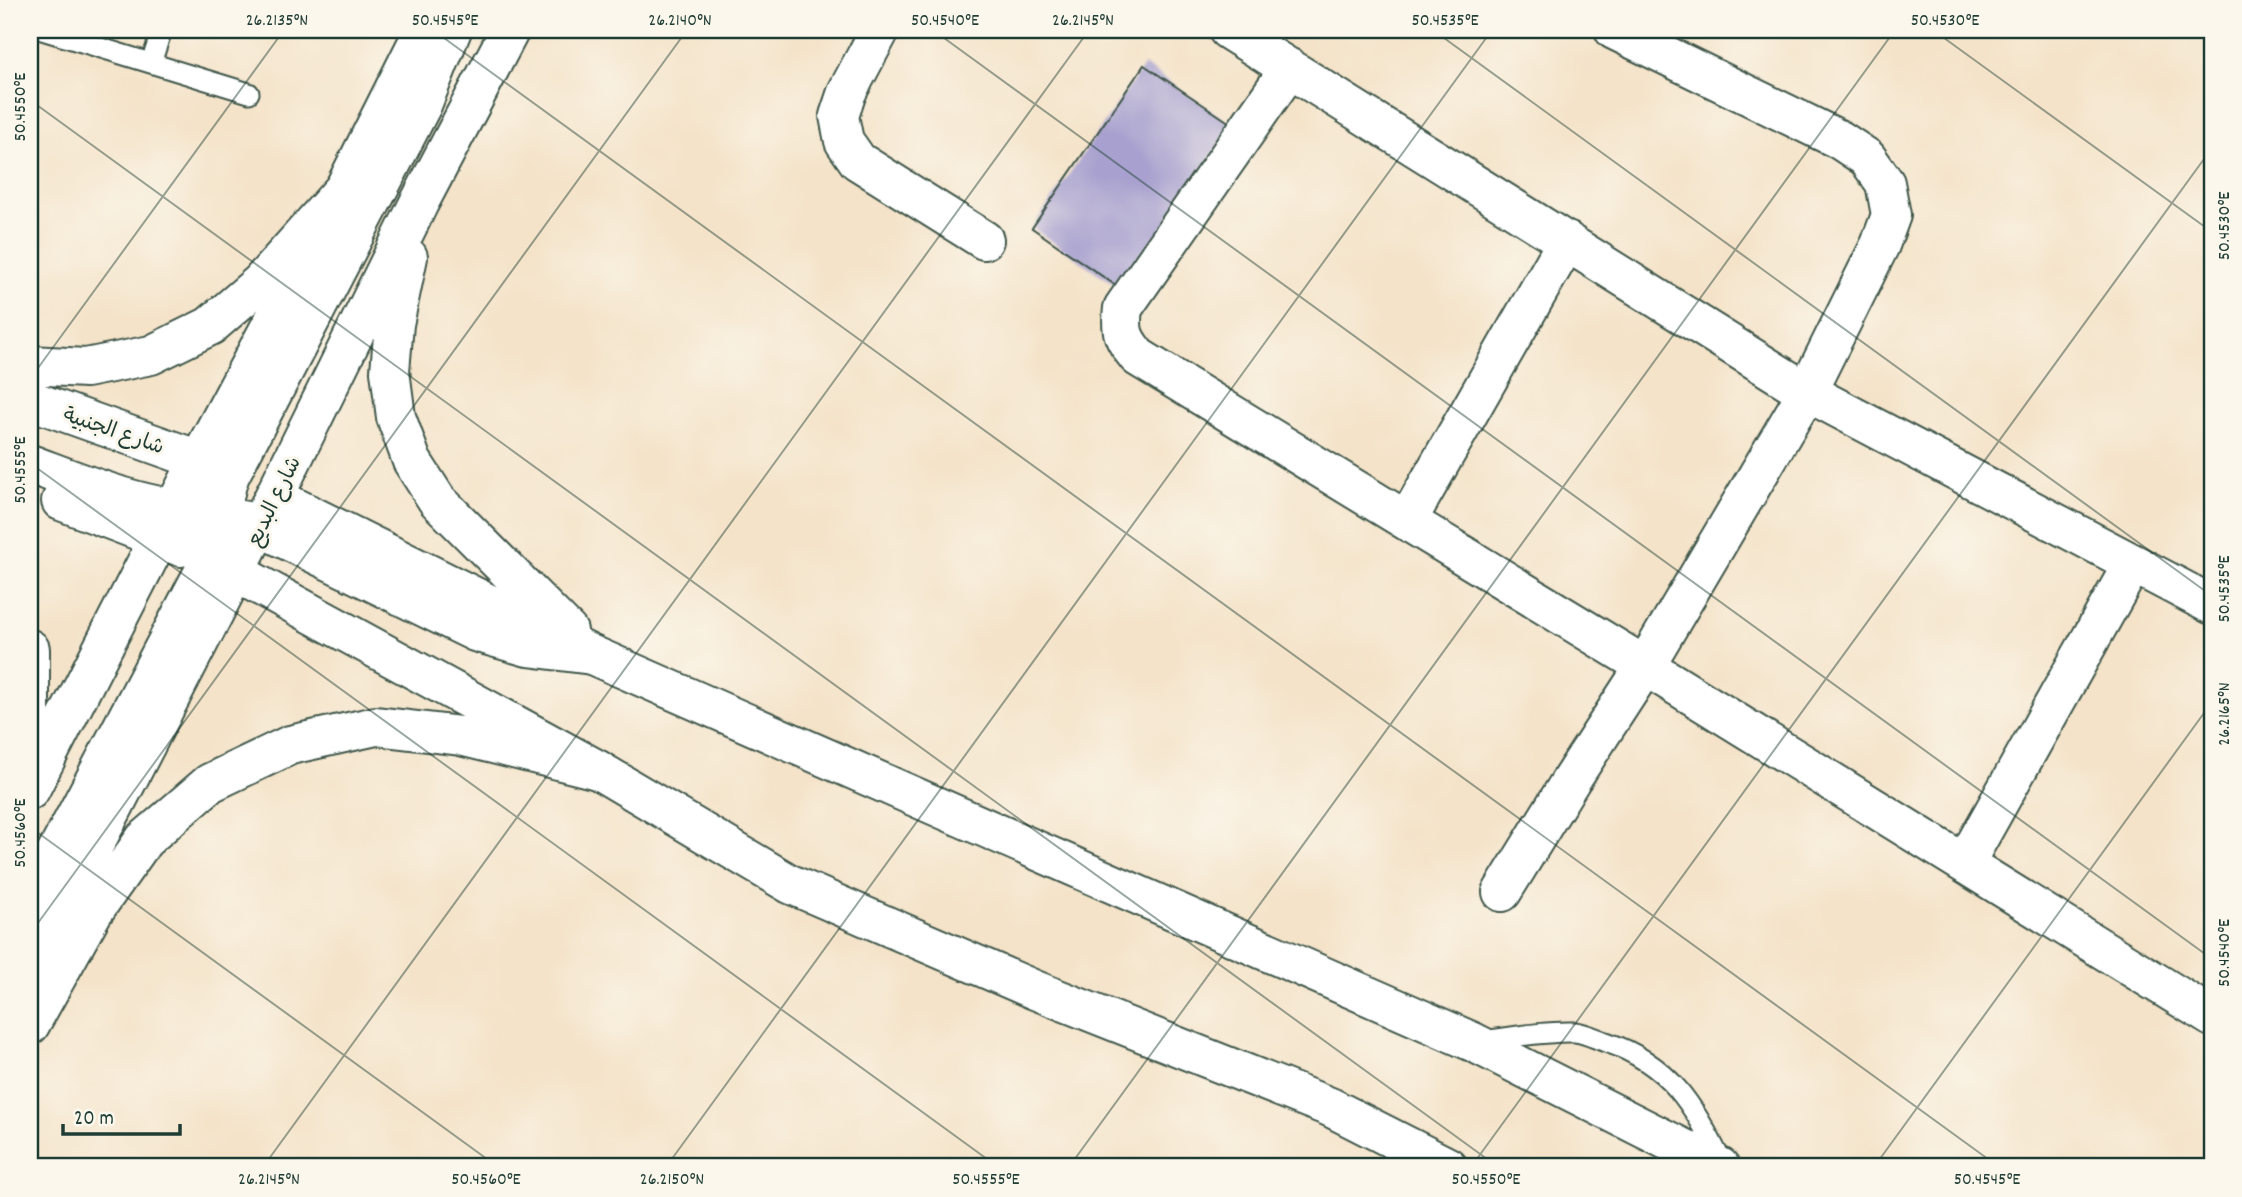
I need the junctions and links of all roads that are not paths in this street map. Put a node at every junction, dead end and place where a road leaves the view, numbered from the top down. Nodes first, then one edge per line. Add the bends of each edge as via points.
1 (42, 30) edge
2 (162, 30) edge
3 (424, 30) edge
4 (452, 30) edge
5 (510, 30) edge
6 (880, 30) edge
7 (1614, 30) edge
8 (1233, 31) edge
9 (151, 63) junction
10 (1290, 68) junction
11 (249, 93) dead end
12 (344, 189) junction
13 (419, 203) junction
14 (984, 240) dead end
15 (1567, 241) junction
16 (30, 365) edge
17 (1807, 391) junction
18 (30, 400) edge
19 (30, 464) edge
20 (30, 490) edge
21 (217, 498) junction
22 (267, 512) junction
23 (1407, 521) junction
24 (167, 523) junction
25 (2132, 565) junction
26 (223, 567) junction
27 (2212, 605) edge
28 (30, 649) edge
29 (592, 655) junction
30 (1645, 666) junction
31 (30, 711) edge
32 (598, 770) junction
33 (30, 790) edge
34 (1965, 863) junction
35 (1502, 892) dead end
36 (30, 903) edge
37 (30, 969) edge
38 (2212, 1017) edge
39 (30, 1025) edge
40 (1473, 1042) junction
41 (1448, 1167) edge
42 (1722, 1167) edge

1 - 9 lane
2 - 9 lane
3 - 12 street
4 - 21 street via 422,105
5 - 13 street, شارع البديع
6 - 14 street via 839,116 844,141 858,161
7 - 17 street via 1840,141 1867,158 1885,183 1891,215 1880,245
8 - 10 street
9 - 11 lane
10 - 15 street
10 - 23 street via 1123,308 1123,337 1139,357
12 - 16 street via 260,283 210,326 151,355 86,368
12 - 21 street
13 - 22 street, شارع البديع
13 - 29 street via 394,324 390,370 396,417 412,461 438,500
15 - 17 street
15 - 23 street
17 - 25 street
17 - 30 street
18 - 21 street, شارع الجنبية
19 - 24 street
20 - 24 street
21 - 22 street, شارع الجنبية
21 - 24 street
21 - 24 street via 185,524
21 - 26 street via 225,546
22 - 26 street, شارع البديع
22 - 29 street, شارع الجنبية
23 - 30 street
24 - 26 street
24 - 33 street
25 - 27 street
25 - 34 street
26 - 32 street
26 - 36 street
26 - 37 street, شارع البديع
28 - 31 street
29 - 40 street, شارع الجنبية
30 - 34 street
30 - 35 street
32 - 39 street via 461,736 376,726 290,745 210,783 144,840 93,912
32 - 41 street via 790,884 1035,990 1330,1107
34 - 38 street
40 - 42 street, شارع الجنبية
40 - 42 lane via 1578,1032 1628,1049 1671,1080 1703,1123

